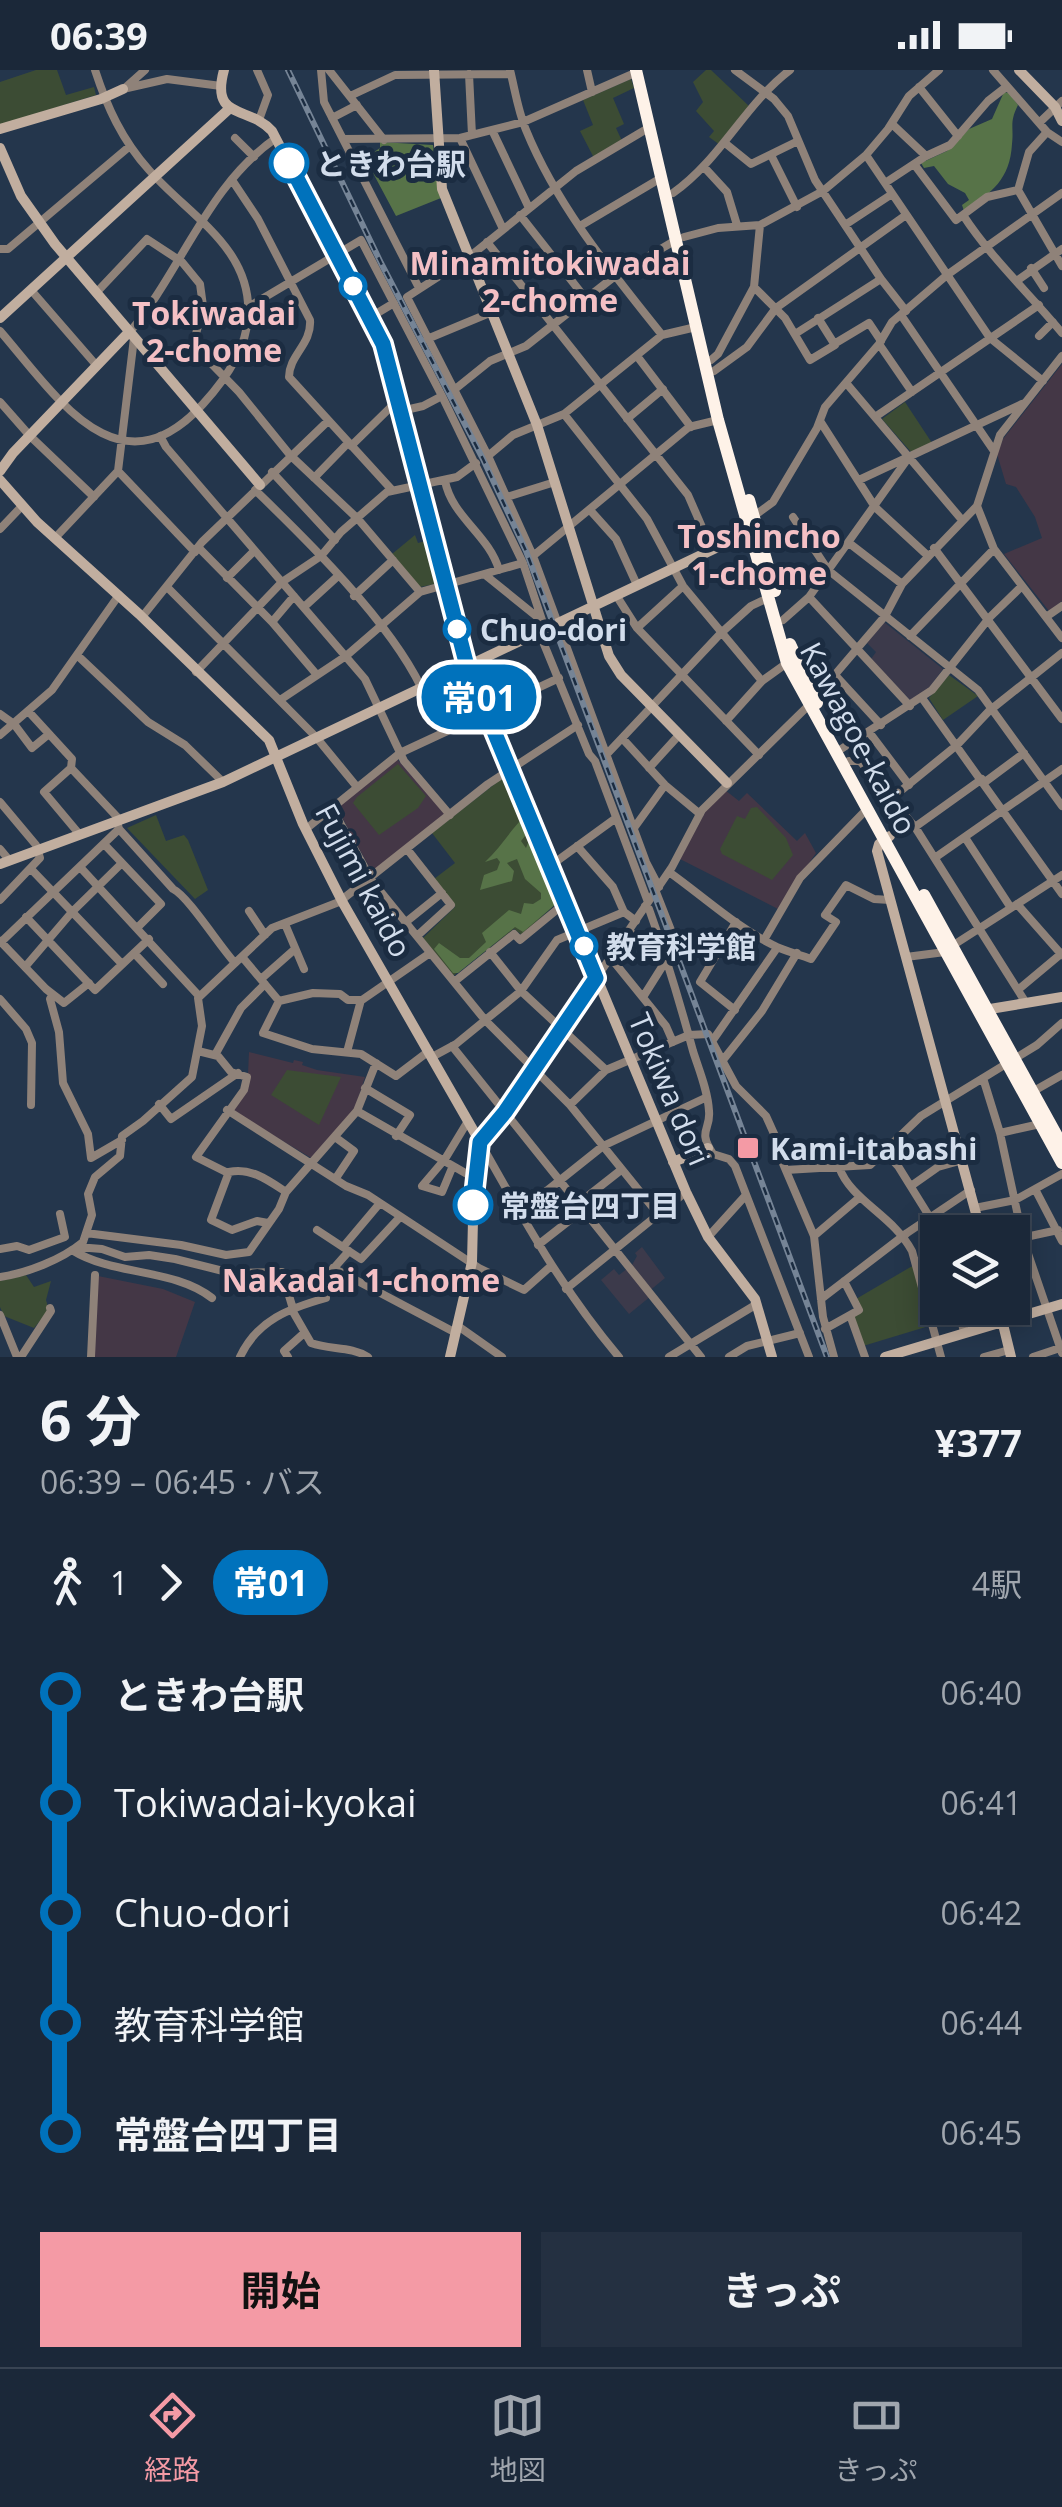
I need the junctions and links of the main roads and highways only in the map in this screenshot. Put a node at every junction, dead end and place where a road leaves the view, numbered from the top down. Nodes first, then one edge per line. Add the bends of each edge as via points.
1 (639, 71) edge
2 (680, 238) junction
3 (751, 524) junction
4 (812, 702) junction
5 (842, 754) junction
6 (887, 838) junction
7 (1010, 1060) junction
8 (1062, 1145) edge
9 (1062, 1163) edge

1 - 2 highway, Kawagoe-kaido
1 - 2 highway, Kawagoe-kaido
2 - 3 highway, Kawagoe-kaido
2 - 3 highway, Kawagoe-kaido via 718,420
3 - 4 highway, Kawagoe-kaido
3 - 4 highway, Kawagoe-kaido via 787,663
4 - 5 highway, Kawagoe-kaido
5 - 6 highway, Kawagoe-kaido
5 - 6 highway, Kawagoe-kaido via 866,810
6 - 7 highway, Kawagoe-kaido
7 - 8 highway, Kawagoe-kaido
7 - 9 highway, Kawagoe-kaido

